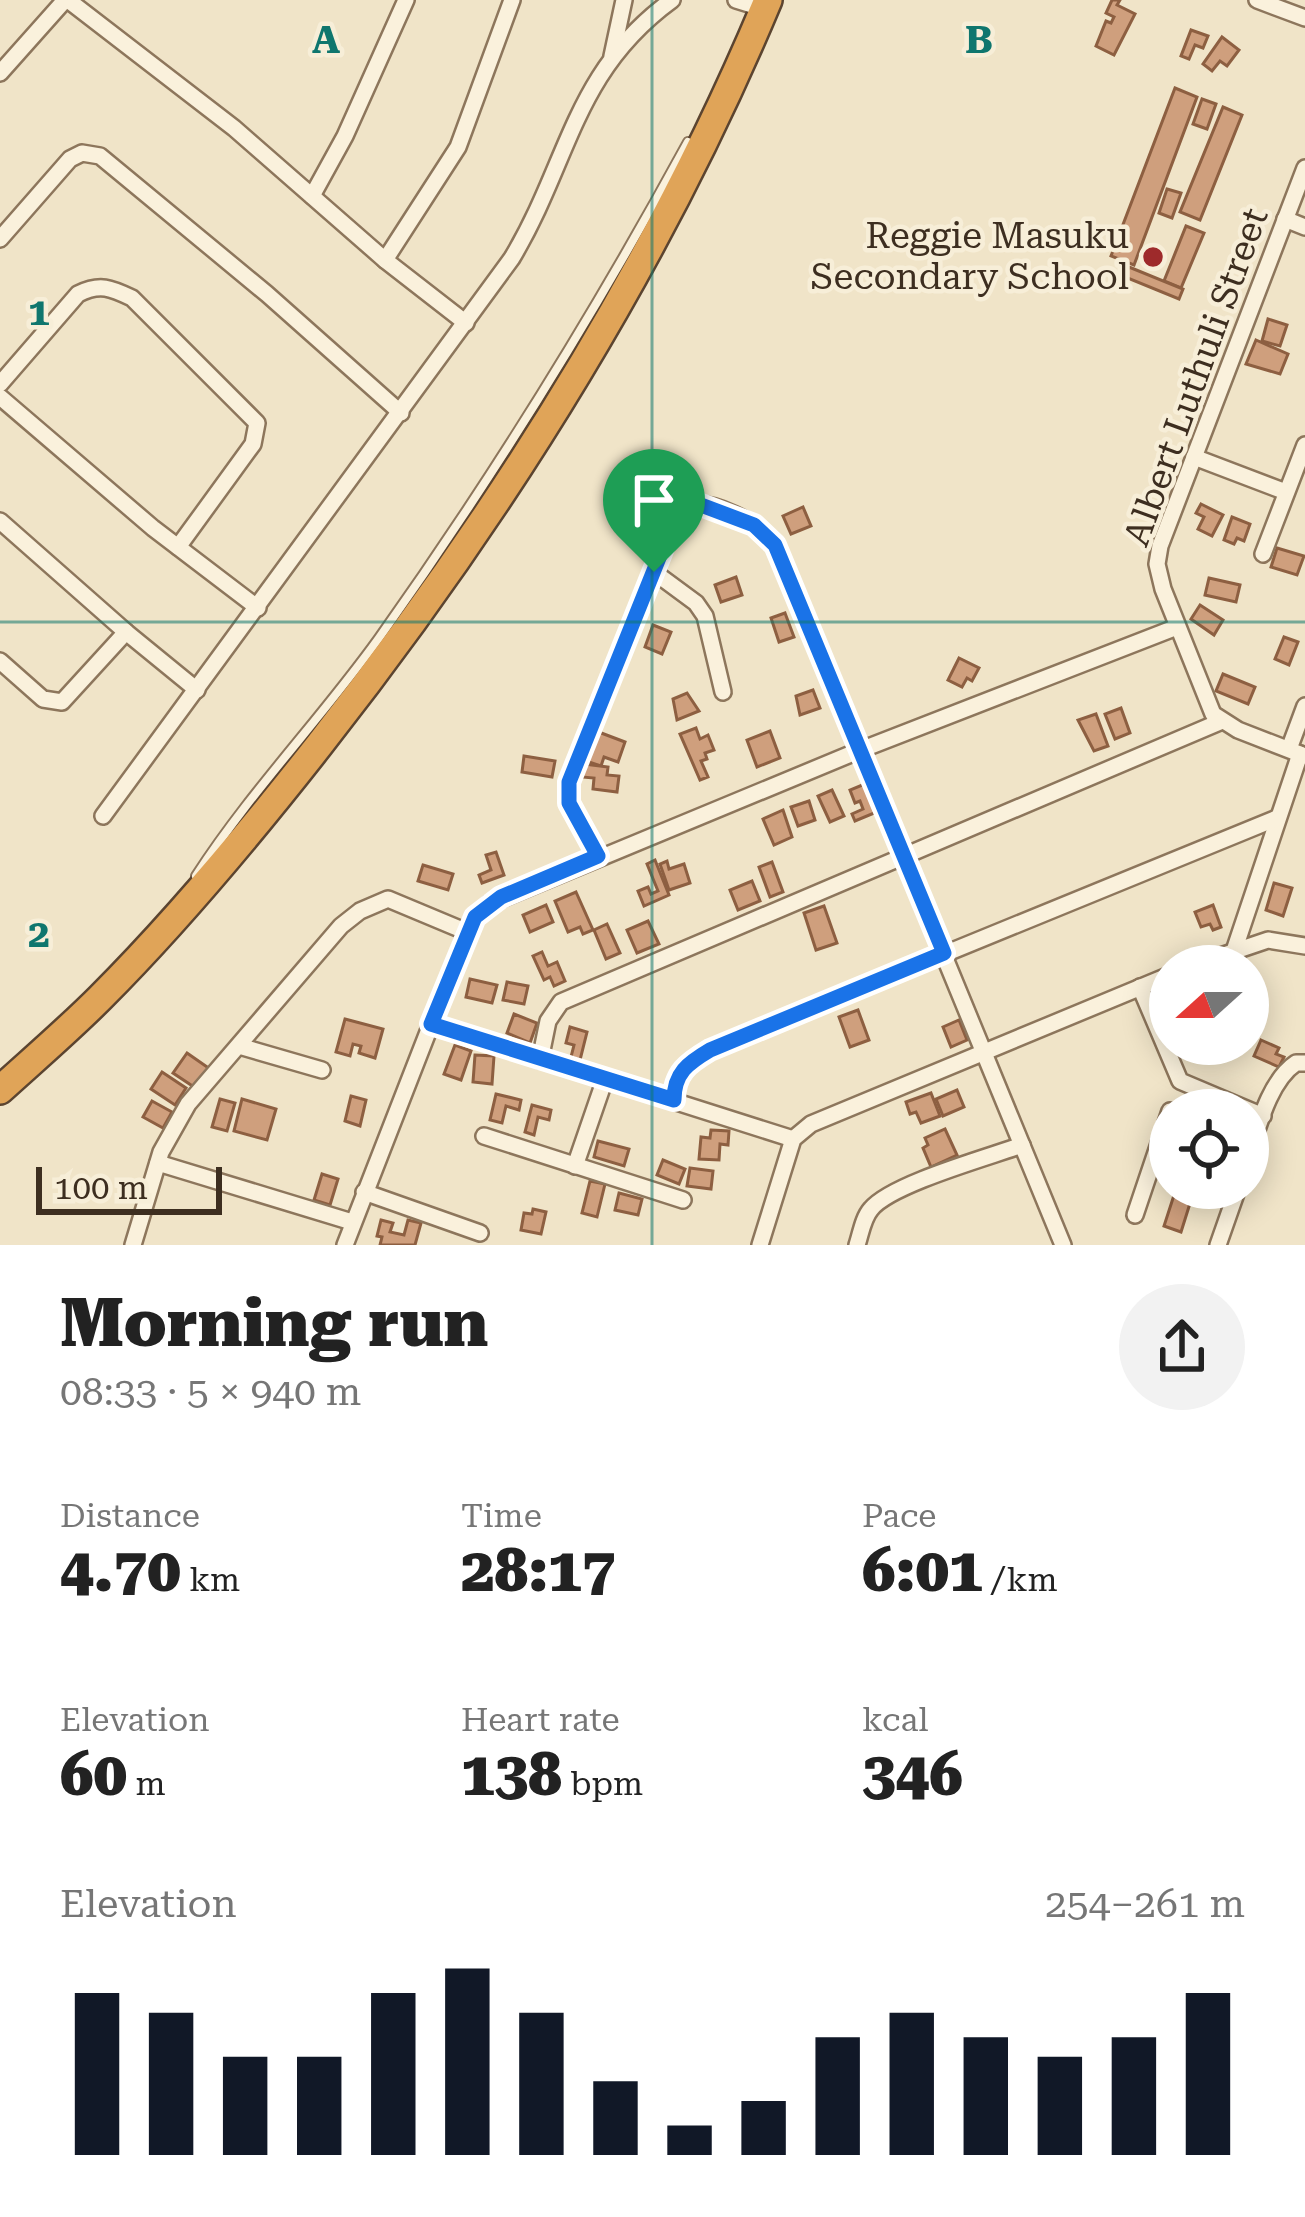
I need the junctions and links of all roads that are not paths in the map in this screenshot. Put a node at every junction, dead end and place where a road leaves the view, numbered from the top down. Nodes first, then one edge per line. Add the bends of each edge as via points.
1 (66, 0) edge
2 (406, 0) edge
3 (512, 0) edge
4 (624, 0) edge
5 (672, 0) edge
6 (736, 0) edge
7 (1257, 0) edge
8 (766, 4) edge
9 (1305, 18) edge
10 (750, 38) junction
11 (612, 57) junction
12 (0, 73) edge
13 (711, 98) dead end
14 (692, 136) dead end
15 (1305, 168) edge
16 (312, 196) junction
17 (1285, 219) junction
18 (1305, 227) edge
19 (0, 239) edge
20 (385, 260) junction
21 (466, 323) junction
22 (0, 384) edge
23 (0, 397) edge
24 (400, 413) junction
25 (1305, 445) edge
26 (1194, 457) junction
27 (1286, 492) junction
28 (0, 521) edge
29 (178, 547) junction
30 (1262, 554) dead end
31 (654, 572) junction
32 (258, 608) junction
33 (1177, 627) junction
34 (126, 632) junction
35 (0, 661) edge
36 (197, 690) junction
37 (723, 692) dead end
38 (1305, 706) edge
39 (1222, 721) junction
40 (858, 751) junction
41 (1298, 753) edge
42 (103, 815) dead end
43 (1277, 818) junction
44 (598, 856) junction
45 (902, 856) junction
46 (170, 922) junction
47 (467, 932) junction
48 (1236, 945) edge
49 (1249, 945) edge
50 (1305, 946) edge
51 (944, 953) junction
52 (1149, 983) edge
53 (1140, 987) junction
54 (431, 1024) junction
55 (238, 1046) junction
56 (985, 1052) junction
57 (540, 1060) junction
58 (1305, 1063) edge
59 (322, 1070) dead end
60 (605, 1079) junction
61 (1180, 1081) junction
62 (1177, 1089) edge
63 (1199, 1089) edge
64 (0, 1090) edge
65 (674, 1100) junction
66 (1269, 1103) edge
67 (484, 1136) dead end
68 (793, 1139) junction
69 (1022, 1145) junction
70 (158, 1163) junction
71 (575, 1166) junction
72 (1149, 1173) edge
73 (364, 1192) junction
74 (683, 1200) dead end
75 (1231, 1209) edge
76 (1135, 1215) dead end
77 (352, 1222) junction
78 (480, 1233) dead end
79 (133, 1245) edge
80 (345, 1245) edge
81 (760, 1245) edge
82 (857, 1245) edge
83 (1063, 1245) edge
84 (1218, 1245) edge

1 - 12 street
1 - 16 street
2 - 16 street
3 - 20 street via 458,147
4 - 11 street
5 - 11 street
6 - 8 street
7 - 9 street
8 - 10 highway
10 - 13 lane
10 - 46 highway via 629,285 484,521 386,660
11 - 21 street via 582,103 534,220
14 - 46 lane via 449,538 207,860
15 - 17 street, Albert Luthuli Street
16 - 20 street
17 - 18 street
17 - 26 street, Albert Luthuli Street
19 - 24 street via 70,159 100,156
20 - 21 street
21 - 24 street
22 - 29 street via 78,294 108,286 132,298 257,424 253,444
23 - 29 street
24 - 32 street
25 - 27 street
26 - 27 street
26 - 33 street, Albert Luthuli Street via 1158,556
27 - 30 street
28 - 34 street
29 - 32 street
31 - 37 street via 705,616
31 - 40 street via 686,505 754,525 775,545
31 - 44 street via 568,789
32 - 36 street
33 - 39 street, Albert Luthuli Street via 1208,706
33 - 40 street
34 - 35 street via 62,702 43,699
34 - 36 street
36 - 42 street
38 - 41 street
39 - 41 street
39 - 45 street
40 - 44 street
40 - 45 street
41 - 43 street
43 - 48 street
43 - 51 street
44 - 47 street via 489,904
45 - 51 street
45 - 57 street via 561,1002
46 - 64 highway
47 - 54 street
47 - 55 street via 388,899 360,911
49 - 50 street via 1276,939
51 - 56 street
51 - 65 street via 710,1050 682,1070
52 - 53 street
53 - 56 street
53 - 61 street
54 - 57 street
54 - 73 street
55 - 59 street
55 - 70 street via 188,1104
56 - 68 street via 819,1119
56 - 69 street
57 - 60 street
58 - 66 street via 1286,1070
60 - 65 street
60 - 71 street
61 - 62 street
61 - 63 street
65 - 68 street
67 - 71 street
68 - 81 street
69 - 82 street via 881,1200
69 - 83 street
70 - 77 street
70 - 79 street
71 - 74 street
72 - 76 street
73 - 77 street
73 - 78 street
75 - 84 street
77 - 80 street

